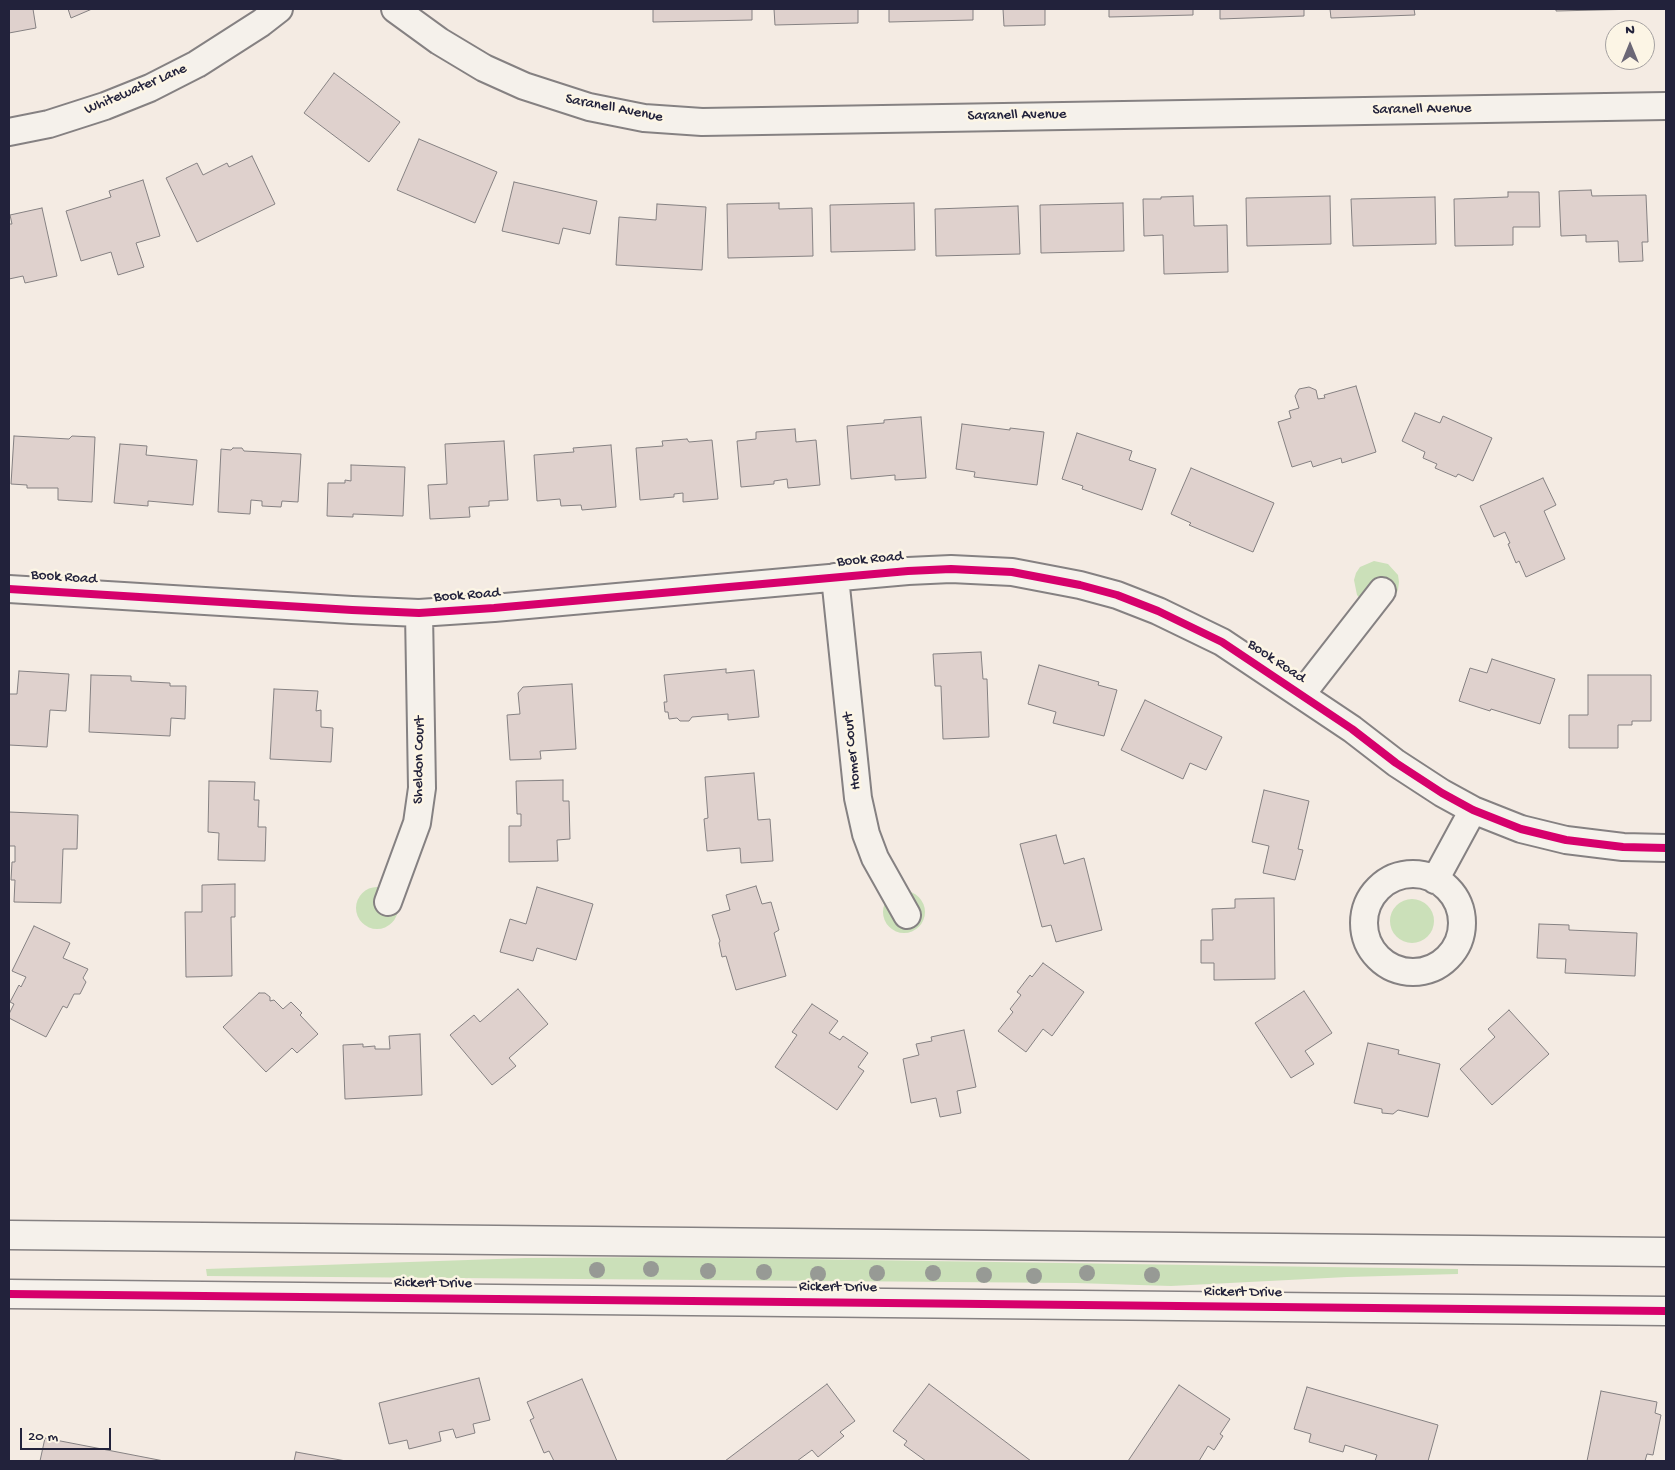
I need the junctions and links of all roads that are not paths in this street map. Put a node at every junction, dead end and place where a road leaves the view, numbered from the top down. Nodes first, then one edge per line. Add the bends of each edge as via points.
1 (279, 9) edge
2 (395, 9) edge
3 (1666, 106) edge
4 (9, 132) edge
5 (835, 577) junction
6 (9, 588) edge
7 (1382, 591) dead end
8 (419, 613) junction
9 (1301, 695) junction
10 (1473, 810) junction
11 (1666, 848) edge
12 (1435, 880) dead end
13 (388, 902) dead end
14 (906, 915) dead end
15 (9, 1235) edge
16 (1666, 1252) edge
17 (9, 1294) edge
18 (1666, 1311) edge

1 - 4 street, Whitewater Lane via 197,64 150,88 49,124
2 - 3 street, Saranell Avenue via 484,68 524,86 589,107 702,122
5 - 8 street, Book Road
5 - 9 street, Book Road via 951,569 1012,572 1080,585 1158,611 1222,642
5 - 14 street, Homer Court via 858,798 875,858
6 - 8 street, Book Road
7 - 9 street
8 - 13 street, Sheldon Court via 422,788 417,823
9 - 10 street, Book Road via 1396,763
10 - 11 street, Book Road via 1521,829 1566,840 1623,848
10 - 12 street
15 - 16 street
17 - 18 street, Rickert Drive

